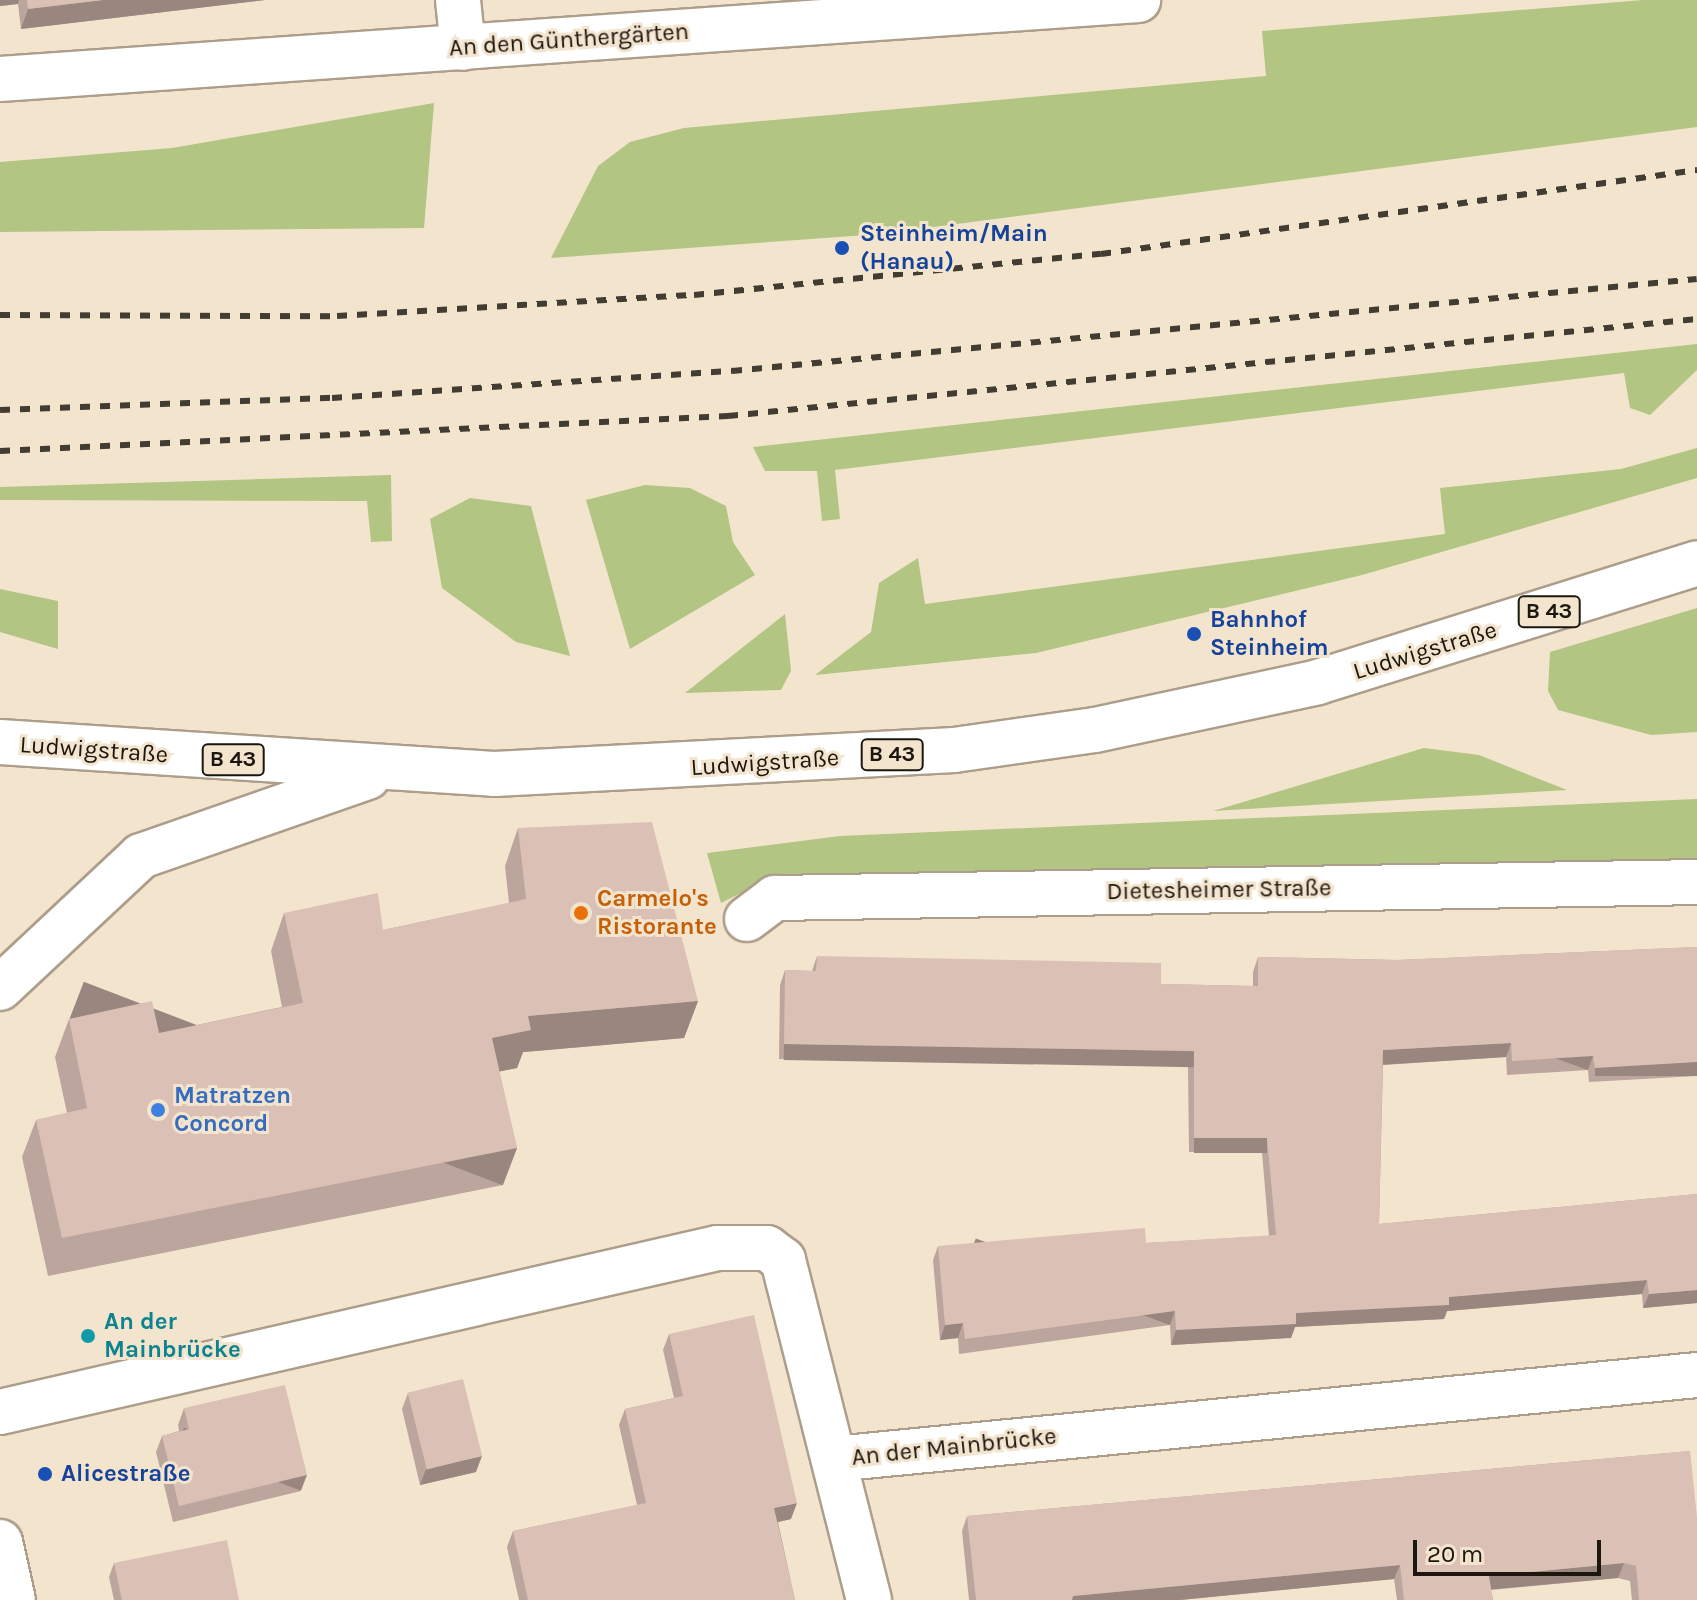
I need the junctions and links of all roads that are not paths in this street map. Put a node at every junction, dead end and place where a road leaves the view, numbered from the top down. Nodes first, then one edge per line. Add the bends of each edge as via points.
1 (458, 0) edge
2 (1138, 0) edge
3 (463, 48) junction
4 (0, 79) edge
5 (1697, 563) edge
6 (0, 742) edge
7 (386, 771) junction
8 (1697, 882) edge
9 (747, 919) dead end
10 (0, 988) edge
11 (1697, 1375) edge
12 (0, 1412) edge
13 (834, 1459) junction
14 (0, 1542) edge
15 (13, 1600) edge
16 (869, 1600) edge

1 - 3 street
2 - 3 street, An den Günthergärten
3 - 4 street, An den Günthergärten
5 - 7 street, Ludwigstraße / B 43 via 1401,661 1095,730 775,764
6 - 7 street, Ludwigstraße / B 43
7 - 10 street via 141,856
8 - 9 street, Dietesheimer Straße via 775,898
11 - 13 street, An der Mainbrücke
12 - 13 street, An der Mainbrücke via 745,1245 783,1260
13 - 16 street
14 - 15 street

